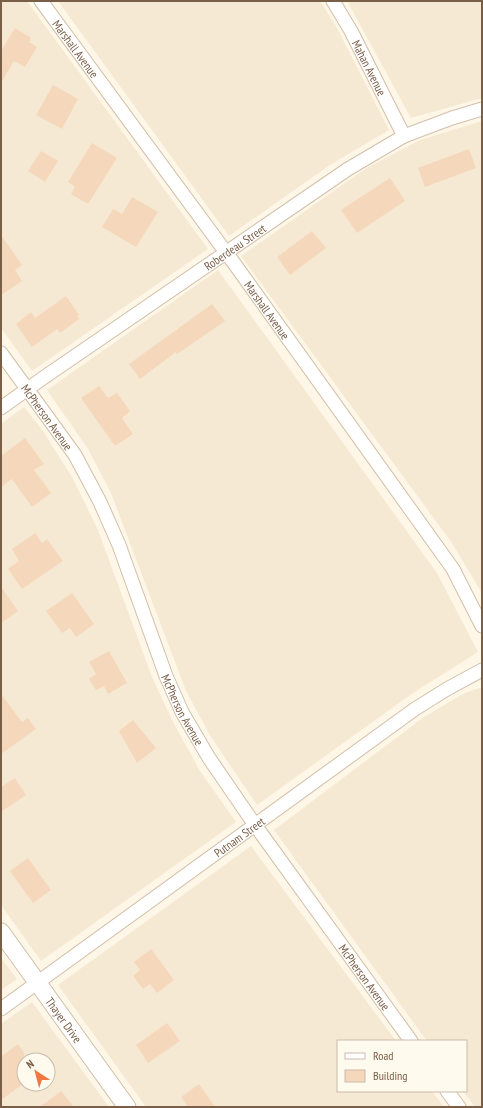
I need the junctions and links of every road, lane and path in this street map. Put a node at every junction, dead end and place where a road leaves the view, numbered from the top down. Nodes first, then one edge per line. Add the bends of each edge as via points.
1 (41, 1) edge
2 (333, 1) edge
3 (482, 109) edge
4 (404, 136) junction
5 (226, 252) junction
6 (1, 353) edge
7 (27, 389) junction
8 (1, 408) edge
9 (482, 626) edge
10 (482, 670) edge
11 (255, 825) junction
12 (1, 932) edge
13 (38, 982) junction
14 (1, 1009) edge
15 (410, 1040) edge
16 (448, 1092) edge
17 (127, 1107) edge
18 (459, 1107) edge

1 - 5 street, Marshall Avenue
2 - 4 street, Mahan Avenue
3 - 4 street, Roberdeau Street
4 - 5 street, Roberdeau Street via 348,168
5 - 7 street, Roberdeau Street
5 - 9 street, Marshall Avenue via 453,569
6 - 7 street, McPherson Avenue
7 - 8 street, Roberdeau Street
7 - 11 street, McPherson Avenue via 75,455 97,495 119,545 166,676 182,712 209,758
10 - 11 street, Putnam Street via 414,709
11 - 13 street, Putnam Street
11 - 15 street, McPherson Avenue
12 - 13 street, Thayer Drive
13 - 14 street, Putnam Street
13 - 17 street, Thayer Drive
16 - 18 street

